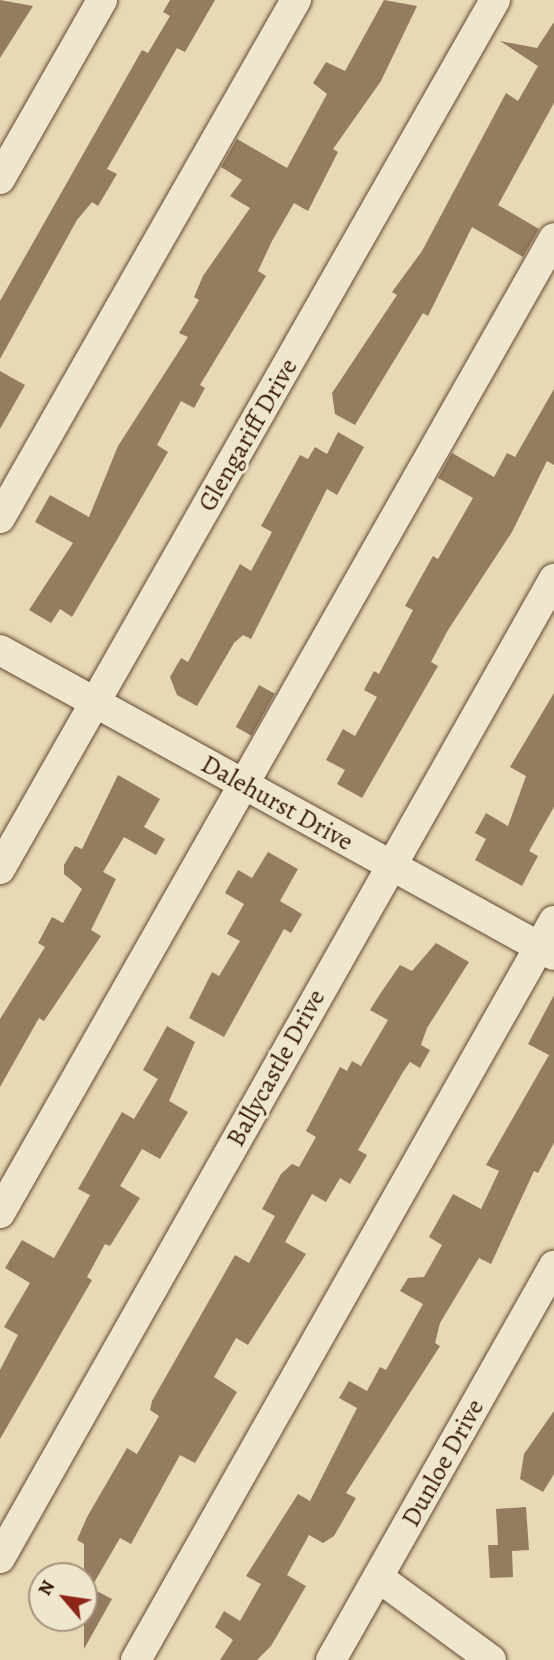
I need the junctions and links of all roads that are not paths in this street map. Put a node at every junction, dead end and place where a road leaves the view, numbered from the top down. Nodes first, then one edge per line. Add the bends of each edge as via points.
1 (102, 0) edge
2 (296, 0) edge
3 (495, 0) edge
4 (0, 179) edge
5 (554, 238) edge
6 (0, 518) edge
7 (554, 579) edge
8 (0, 650) edge
9 (94, 703) junction
10 (243, 784) junction
11 (390, 865) junction
12 (0, 869) edge
13 (549, 941) edge
14 (0, 1213) edge
15 (554, 1266) edge
16 (0, 1558) edge
17 (378, 1577) junction
18 (136, 1660) edge
19 (331, 1660) edge
20 (491, 1660) edge

1 - 4 street
2 - 6 street
3 - 9 street, Glengariff Drive
5 - 10 street
7 - 11 street, Ballycastle Drive
8 - 9 street, Dalehurst Drive
9 - 10 street, Dalehurst Drive
9 - 12 street, Glengariff Drive
10 - 11 street, Dalehurst Drive
10 - 14 street
11 - 13 street, Dalehurst Drive
11 - 16 street, Ballycastle Drive
13 - 18 street
15 - 17 street, Dunloe Drive
17 - 19 street, Dunloe Drive
17 - 20 street

